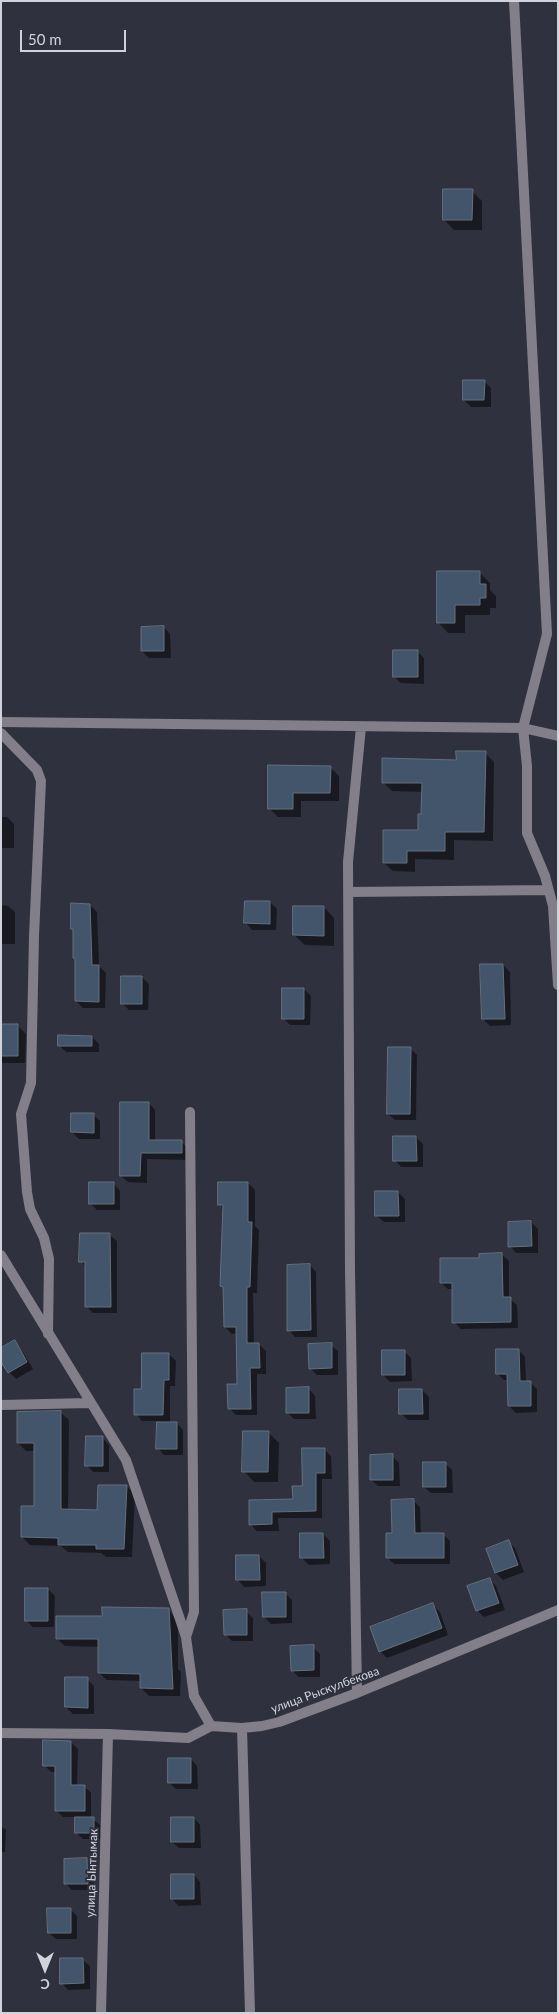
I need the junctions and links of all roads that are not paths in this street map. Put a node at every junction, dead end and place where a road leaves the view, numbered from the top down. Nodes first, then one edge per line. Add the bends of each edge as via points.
1 (514, 1) edge
2 (1, 722) edge
3 (361, 727) junction
4 (523, 728) junction
5 (1, 733) edge
6 (558, 736) edge
7 (548, 890) junction
8 (348, 892) junction
9 (555, 906) edge
10 (558, 985) edge
11 (190, 1112) dead end
12 (1, 1256) edge
13 (48, 1334) junction
14 (89, 1403) junction
15 (1, 1405) edge
16 (558, 1610) edge
17 (186, 1637) junction
18 (357, 1693) junction
19 (211, 1726) junction
20 (242, 1728) junction
21 (1, 1733) edge
22 (108, 1734) junction
23 (101, 2013) edge
24 (250, 2013) edge

1 - 4 street via 547,634
2 - 3 street
3 - 4 street
3 - 8 street
4 - 6 street
4 - 7 street via 527,766 527,833
5 - 13 street via 37,770 41,781 31,1083 21,1114 26,1192 49,1259
7 - 8 street
7 - 9 street
8 - 18 street
9 - 10 street
11 - 17 street via 194,1612
12 - 13 street
13 - 14 street
14 - 15 street
14 - 17 street via 126,1460
16 - 18 street, улица Рыскулбекова
17 - 19 street via 194,1696
18 - 20 street, улица Рыскулбекова via 279,1722
19 - 20 street, улица Рыскулбекова
19 - 22 street via 188,1738
20 - 24 street
21 - 22 street
22 - 23 street, улица Ынтымак

